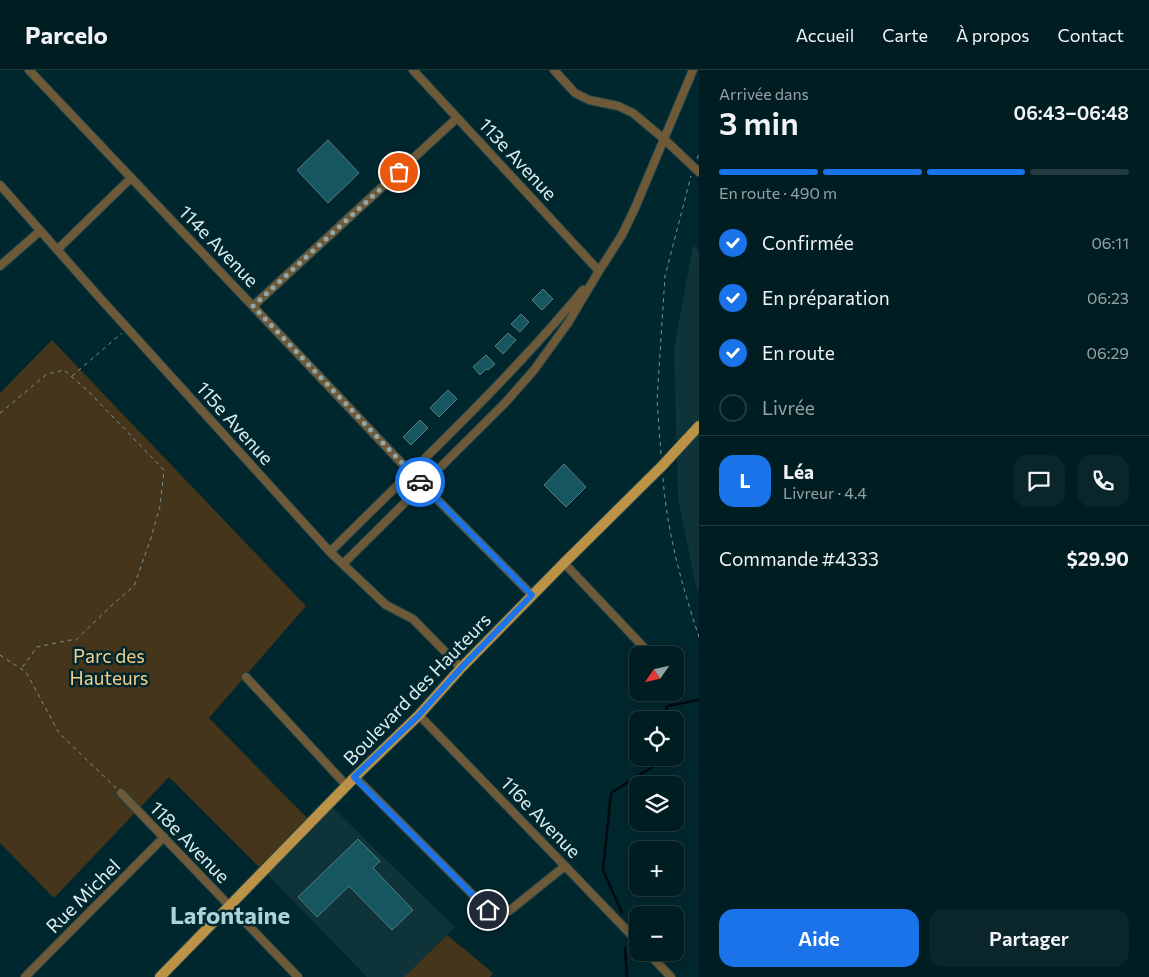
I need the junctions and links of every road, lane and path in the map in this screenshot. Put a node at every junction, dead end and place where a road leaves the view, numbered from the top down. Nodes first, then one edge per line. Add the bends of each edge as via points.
1 (29, 70) edge
2 (413, 70) edge
3 (554, 70) edge
4 (693, 70) edge
5 (457, 118) junction
6 (664, 139) junction
7 (699, 154) edge
8 (696, 170) edge
9 (131, 178) junction
10 (0, 185) edge
11 (40, 231) junction
12 (57, 250) junction
13 (0, 266) edge
14 (598, 271) junction
15 (253, 306) junction
16 (127, 329) junction
17 (71, 377) junction
18 (484, 400) junction
19 (0, 413) edge
20 (494, 414) junction
21 (699, 426) edge
22 (661, 458) dead end
23 (410, 472) junction
24 (663, 474) dead end
25 (423, 485) junction
26 (330, 552) junction
27 (564, 562) junction
28 (343, 564) junction
29 (532, 595) junction
30 (699, 638) edge
31 (643, 646) edge
32 (0, 655) edge
33 (21, 668) junction
34 (461, 668) junction
35 (246, 677) dead end
36 (419, 715) junction
37 (354, 777) junction
38 (346, 786) junction
39 (121, 793) joint
40 (164, 838) junction
41 (565, 866) junction
42 (229, 906) junction
43 (629, 933) edge
44 (655, 961) edge
45 (294, 976) edge
46 (25, 977) edge
47 (160, 977) edge
48 (670, 977) edge

1 - 9 street, 114e Avenue
2 - 5 street, 113e Avenue
3 - 6 street via 574,93 618,106
4 - 6 street
5 - 14 street, 113e Avenue
5 - 15 street
6 - 8 street
6 - 14 street via 636,208
7 - 8 path
8 - 22 path via 665,276 657,400
9 - 12 street
9 - 15 street, 114e Avenue
10 - 11 street, 115e Avenue
11 - 12 street, 115e Avenue
11 - 13 street
12 - 16 street, 115e Avenue
14 - 18 street
14 - 20 street via 534,370
15 - 23 street, 114e Avenue
16 - 17 path
16 - 26 street, 115e Avenue
17 - 19 path via 64,370 47,374
17 - 33 path via 164,470 160,506 134,586 76,640 37,647
18 - 20 street
18 - 23 street
20 - 25 street
21 - 27 main road, Boulevard des Hauteurs
23 - 25 street, 114e Avenue
23 - 26 street
24 - 30 path via 674,549
25 - 28 street
25 - 29 street, 114e Avenue
26 - 28 street, 115e Avenue
27 - 29 main road, Boulevard des Hauteurs
27 - 31 street
28 - 34 street, 115e Avenue via 386,604 412,618
29 - 34 main road, Boulevard des Hauteurs
32 - 33 path
33 - 39 path via 59,733
34 - 36 main road, Boulevard des Hauteurs
35 - 38 street
36 - 37 main road, Boulevard des Hauteurs
36 - 41 street, 116e Avenue
37 - 38 main road, Boulevard des Hauteurs
37 - 41 street via 488,910 499,914 509,911
38 - 42 main road, Boulevard des Hauteurs
39 - 40 street, 118e Avenue
40 - 42 street, 118e Avenue
40 - 46 street, Rue Michel
41 - 43 street, 116e Avenue
42 - 45 street, 118e Avenue
42 - 47 main road, Boulevard des Hauteurs
44 - 48 street

